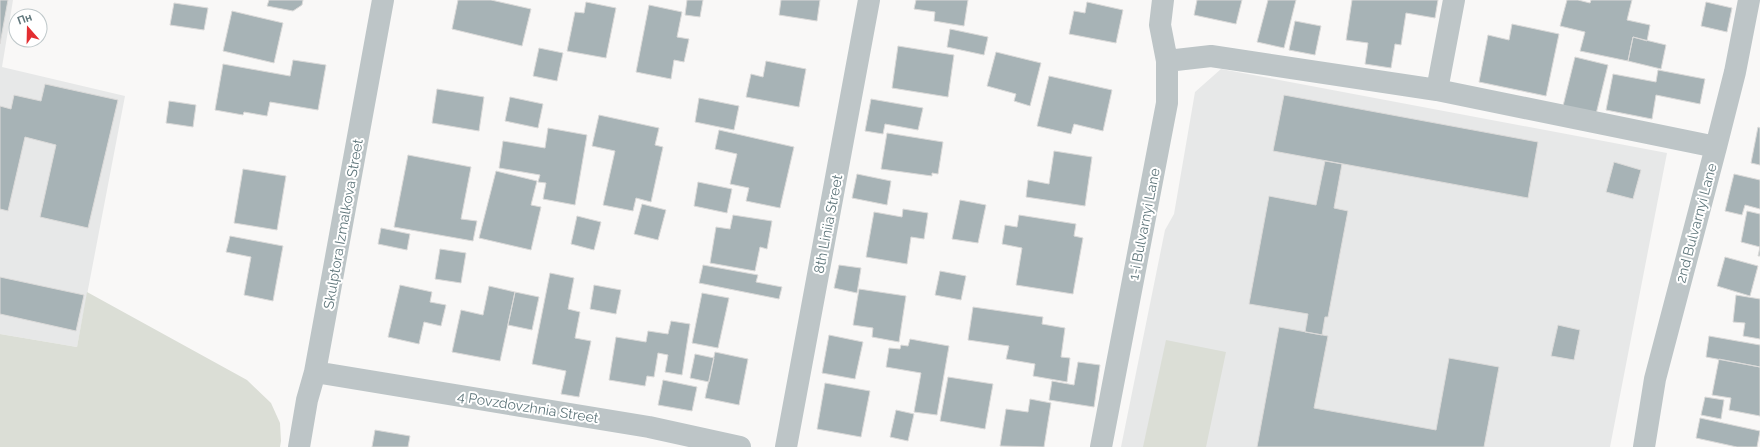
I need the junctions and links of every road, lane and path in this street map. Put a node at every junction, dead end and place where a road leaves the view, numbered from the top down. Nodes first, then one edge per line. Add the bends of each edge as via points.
1 (383, 0) edge
2 (869, 0) edge
3 (1163, 0) edge
4 (1454, 0) edge
5 (1749, 0) edge
6 (1167, 62) junction
7 (1436, 90) junction
8 (1716, 147) junction
9 (315, 372) junction
10 (299, 447) edge
11 (740, 447) edge
12 (786, 447) edge
13 (1101, 447) edge
14 (1644, 447) edge

1 - 9 street, Skulptora Izmalkova Street
2 - 12 street, 8th Liniia Street
3 - 6 street, 1-i Bulvarnyi Lane via 1160,25
4 - 7 street
5 - 8 street, 2nd Bulvarnyi Lane via 1735,72
6 - 7 street via 1212,56
6 - 13 street, 1-i Bulvarnyi Lane via 1168,103
7 - 8 street
8 - 14 street, 2nd Bulvarnyi Lane via 1655,379
9 - 10 street, Skulptora Izmalkova Street
9 - 11 street, 4 Povzdovzhnia Street via 649,427

